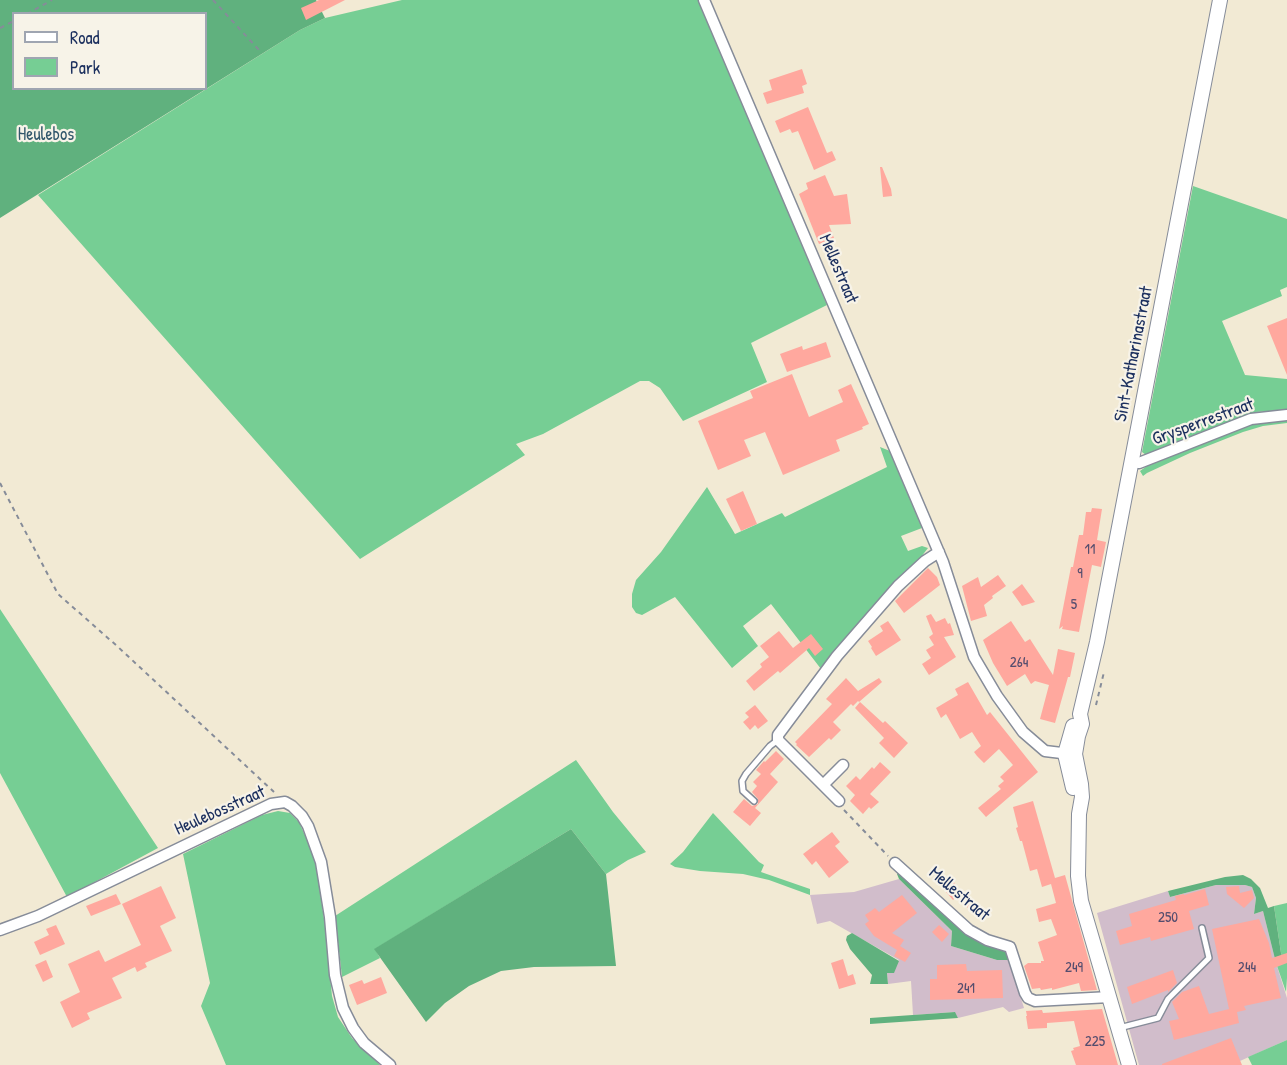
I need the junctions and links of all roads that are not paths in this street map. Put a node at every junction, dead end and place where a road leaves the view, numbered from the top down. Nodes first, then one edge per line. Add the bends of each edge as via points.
1 (704, 0) edge
2 (1220, 0) edge
3 (1287, 415) edge
4 (1132, 462) junction
5 (939, 552) junction
6 (778, 740) junction
7 (1070, 754) junction
8 (843, 765) dead end
9 (823, 785) junction
10 (753, 801) dead end
11 (839, 801) road end
12 (895, 863) road end
13 (1202, 928) dead end
14 (0, 930) edge
15 (1110, 997) junction
16 (1119, 1028) junction
17 (390, 1065) edge
18 (1129, 1065) edge

1 - 5 street, Mellestraat
2 - 4 street, Sint-Katharinastraat
3 - 4 street, Grysperrestraat via 1251,419 1139,464
4 - 7 street, Sint-Katharinastraat via 1087,714 1074,723
5 - 6 street via 898,586 837,656
5 - 7 street, Mellestraat via 974,657 997,696 1023,732 1045,751
6 - 9 street
6 - 10 lane via 742,781 743,791
7 - 15 street via 1079,814 1081,901
8 - 9 street
9 - 11 street
12 - 15 street, Mellestraat via 969,930 1010,947 1028,998 1035,1001
13 - 16 lane via 1209,958 1168,999 1158,1018
14 - 17 street, Heulebosstraat via 38,916 271,804 285,802 305,821 321,862 343,1008 364,1043
15 - 16 street
16 - 18 street

